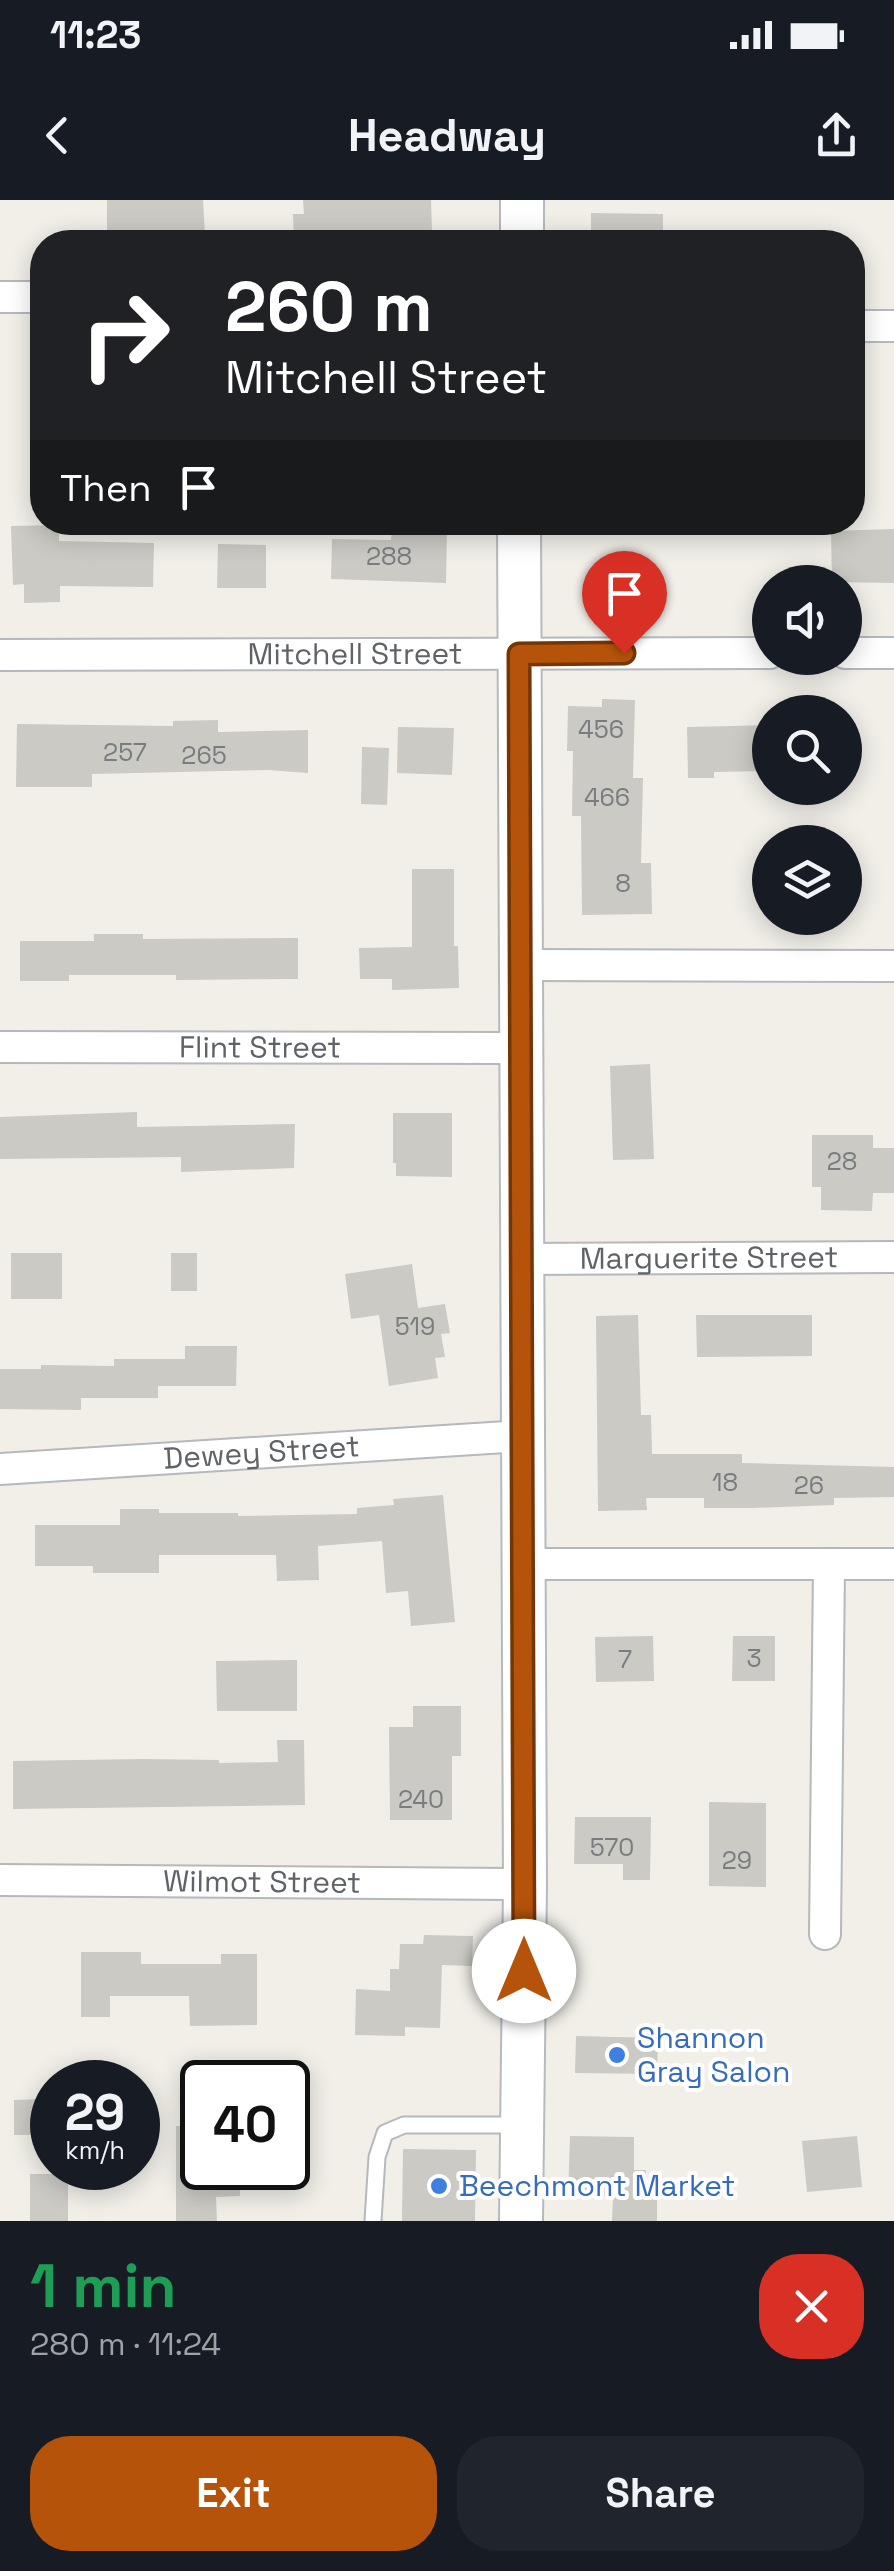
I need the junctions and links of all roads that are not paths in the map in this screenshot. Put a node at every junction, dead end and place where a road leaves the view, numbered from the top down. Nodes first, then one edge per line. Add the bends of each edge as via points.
1 (522, 200) edge
2 (522, 230) edge
3 (0, 297) edge
4 (30, 297) edge
5 (865, 326) edge
6 (894, 326) edge
7 (520, 535) edge
8 (752, 653) edge
9 (862, 653) edge
10 (894, 653) edge
11 (519, 654) junction
12 (0, 655) edge
13 (523, 966) junction
14 (894, 966) edge
15 (0, 1047) edge
16 (522, 1048) junction
17 (894, 1257) edge
18 (521, 1258) junction
19 (522, 1436) junction
20 (0, 1469) edge
21 (523, 1564) junction
22 (894, 1564) edge
23 (829, 1565) junction
24 (0, 1880) edge
25 (525, 1884) junction
26 (825, 1934) dead end
27 (521, 2125) junction
28 (373, 2221) edge
29 (521, 2221) edge

1 - 2 street
3 - 4 street
5 - 6 street
7 - 11 street
8 - 11 street, Mitchell Street
9 - 10 street
11 - 12 street, Mitchell Street
11 - 13 street
13 - 14 street
13 - 16 street
15 - 16 street, Flint Street
16 - 18 street
17 - 18 street, Marguerite Street
18 - 19 street
19 - 20 street, Dewey Street
19 - 21 street
21 - 23 street
21 - 25 street
22 - 23 street
23 - 26 street
24 - 25 street, Wilmot Street
25 - 27 street
27 - 28 lane via 404,2125 385,2133
27 - 29 street

